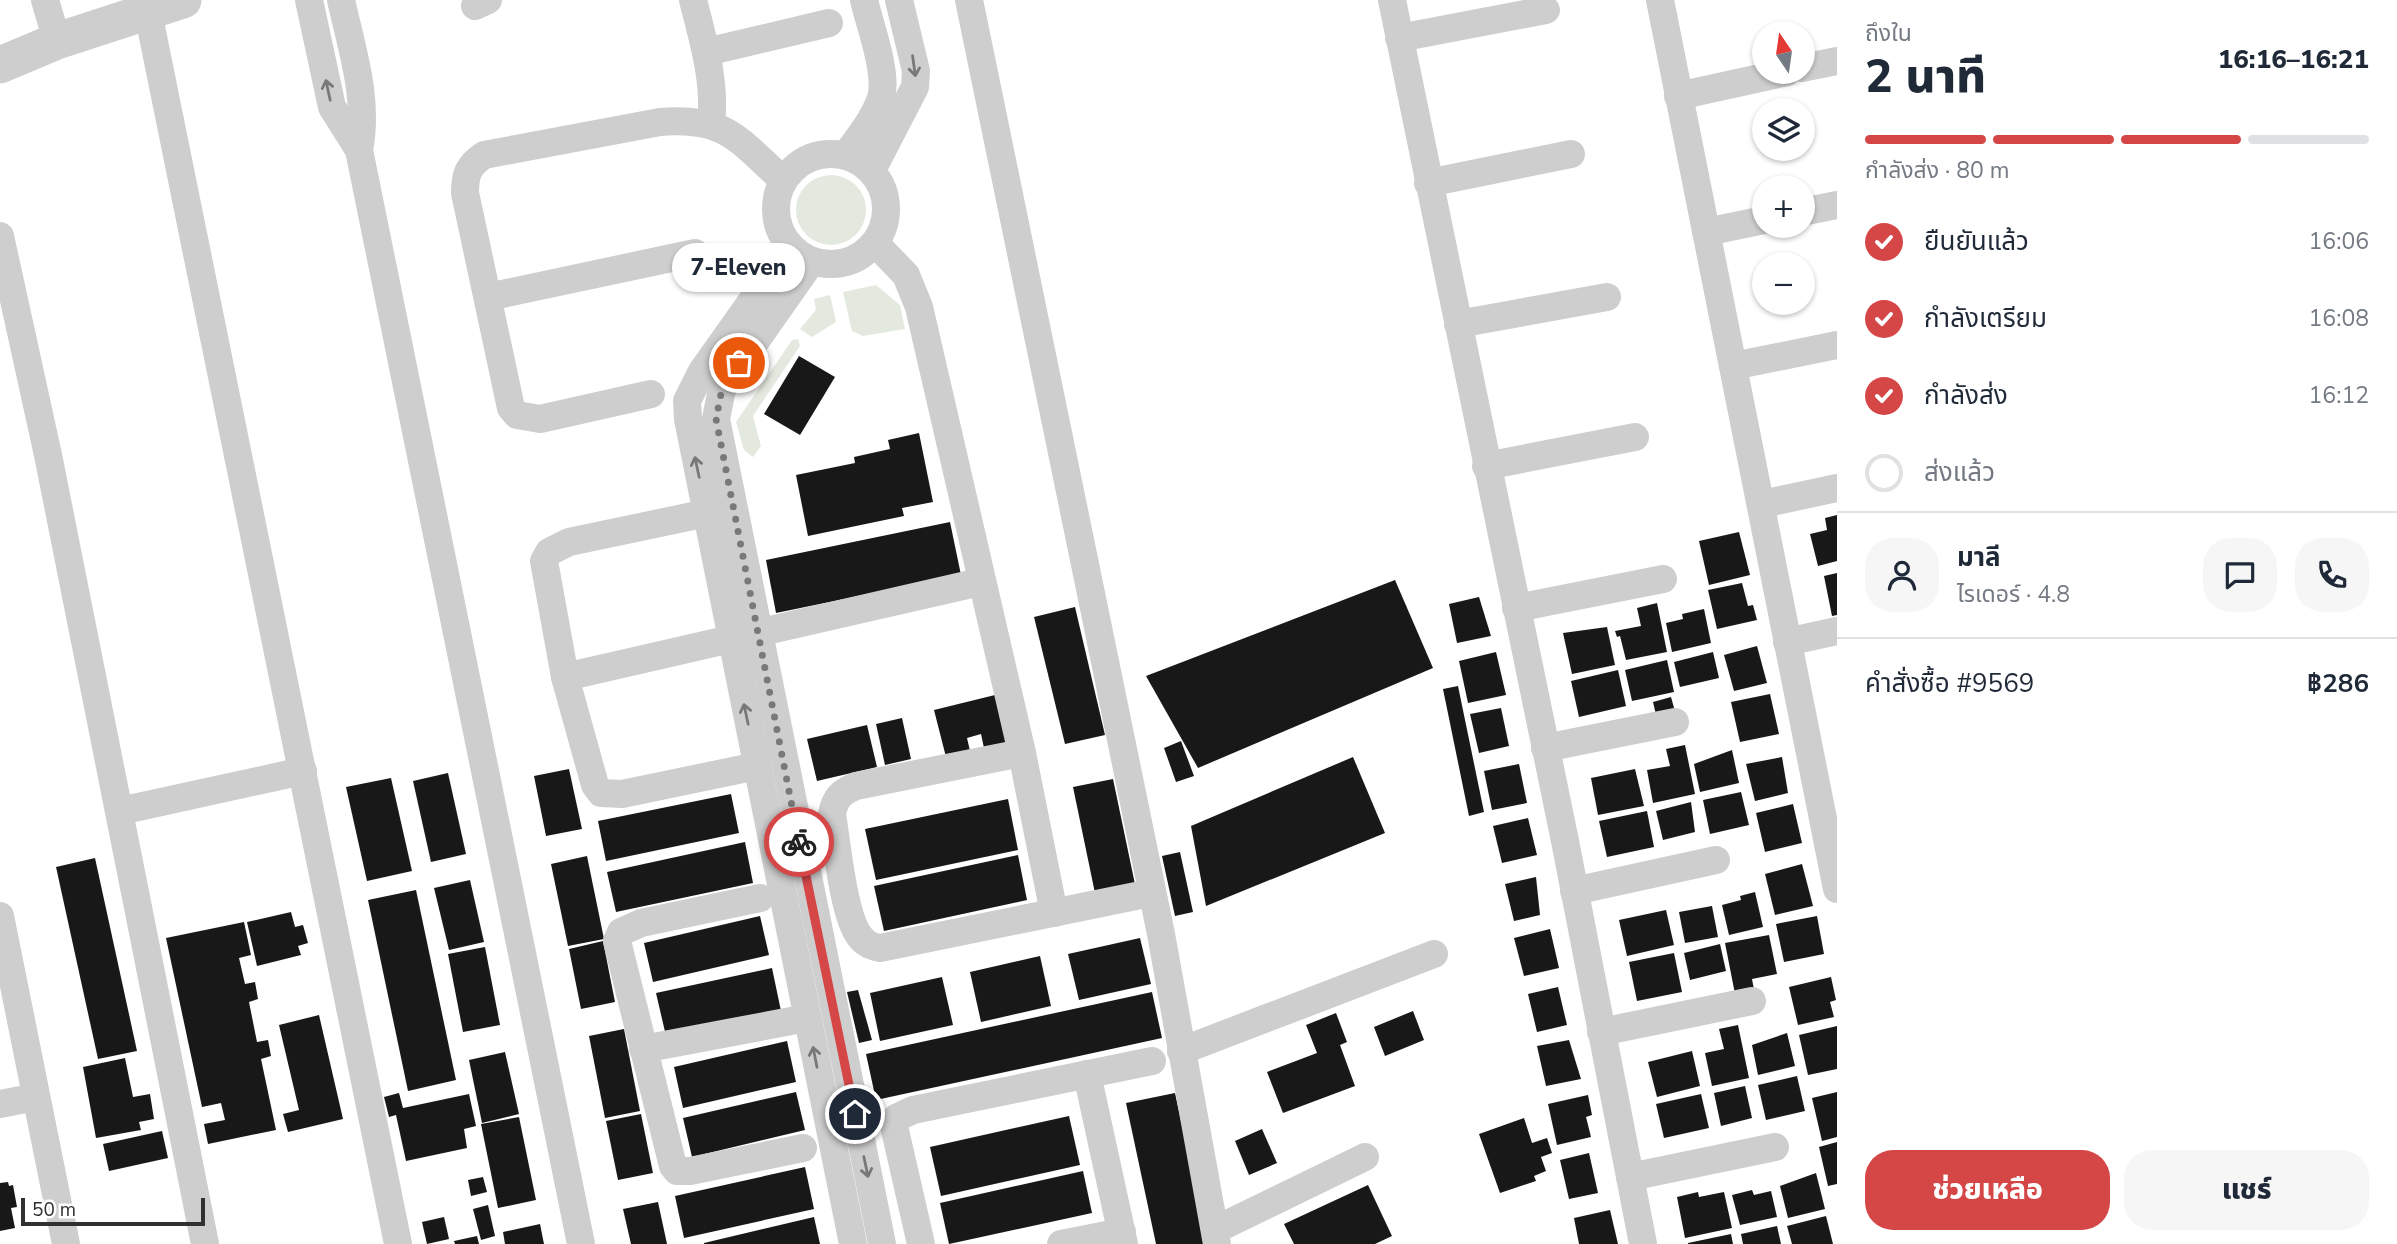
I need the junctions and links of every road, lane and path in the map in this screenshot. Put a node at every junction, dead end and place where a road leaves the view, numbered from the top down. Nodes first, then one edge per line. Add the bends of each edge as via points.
1 (183, 0) edge
2 (309, 0) edge
3 (341, 0) edge
4 (693, 0) edge
5 (864, 0) edge
6 (899, 0) edge
7 (969, 0) edge
8 (1392, 0) edge
9 (1660, 0) edge
10 (1546, 10) dead end
11 (148, 12) junction
12 (50, 18) edge
13 (829, 23) dead end
14 (1399, 38) junction
15 (706, 52) junction
16 (1837, 61) edge
17 (0, 65) edge
18 (1815, 65) edge
19 (1752, 80) edge
20 (1678, 96) junction
21 (711, 123) junction
22 (359, 150) junction
23 (1571, 154) dead end
24 (846, 155) junction
25 (872, 170) junction
26 (783, 180) junction
27 (1428, 183) junction
28 (1837, 205) edge
29 (1815, 209) edge
30 (1752, 222) edge
31 (1706, 232) junction
32 (0, 236) edge
33 (875, 243) junction
34 (695, 253) dead end
35 (801, 254) junction
36 (488, 297) junction
37 (1607, 297) dead end
38 (1458, 324) junction
39 (1837, 345) edge
40 (1733, 366) junction
41 (651, 394) dead end
42 (1635, 437) dead end
43 (1486, 466) junction
44 (1837, 488) edge
45 (1762, 504) junction
46 (707, 513) junction
47 (1663, 579) dead end
48 (981, 582) junction
49 (1516, 608) junction
50 (1837, 631) edge
51 (758, 632) junction
52 (731, 640) junction
53 (1787, 642) junction
54 (565, 677) junction
55 (1675, 722) dead end
56 (1545, 748) junction
57 (1022, 753) junction
58 (757, 766) junction
59 (303, 771) junction
60 (1826, 773) edge
61 (120, 811) junction
62 (1716, 860) dead end
63 (1837, 889) edge
64 (1574, 891) junction
65 (1136, 896) dead end
66 (760, 898) dead end
67 (1054, 914) junction
68 (0, 916) edge
69 (3, 948) edge
70 (1434, 954) dead end
71 (1752, 1001) dead end
72 (807, 1018) junction
73 (1601, 1032) junction
74 (643, 1049) junction
75 (1181, 1051) junction
76 (1152, 1061) dead end
77 (1087, 1074) junction
78 (36, 1097) junction
79 (0, 1104) edge
80 (1774, 1147) dead end
81 (803, 1148) dead end
82 (1365, 1157) dead end
83 (1630, 1177) junction
84 (1216, 1237) edge
85 (1123, 1238) edge
86 (66, 1244) edge
87 (205, 1244) edge
88 (398, 1244) edge
89 (581, 1244) edge
90 (853, 1244) edge
91 (882, 1244) edge
92 (921, 1244) edge
93 (1061, 1244) edge
94 (1643, 1244) edge

1 - 11 street
22 -> 2 street via 332,107
3 - 22 street via 363,100
4 - 15 street
5 - 24 street via 883,83 872,117
6 -> 25 street via 916,71 915,87
7 - 75 street
8 - 14 street
9 - 20 street
10 - 14 street
11 - 12 street
11 - 59 street
12 - 17 street
13 - 15 street
14 - 27 street
15 - 21 street
16 - 18 street
19 - 20 street
20 - 31 street
21 - 26 street via 730,133
21 - 36 street via 660,122 484,155 470,165 465,193
22 - 89 street
23 - 27 street
24 - 25 street
24 - 26 street via 810,157
25 - 33 street via 883,187 887,206 885,225
26 - 35 street via 777,194 776,222
27 - 38 street
28 - 29 street
30 - 31 street
31 - 40 street
32 - 61 street
33 - 35 street via 858,258 835,264
33 - 48 street via 906,275 919,307
34 - 36 street
46 -> 35 street via 687,401 702,371
35 - 51 street via 717,403 719,440
36 - 41 street via 511,408 517,415 540,419
37 - 38 street
38 - 43 street
39 - 40 street
40 - 45 street
42 - 43 street
43 - 49 street
44 - 45 street
45 - 53 street
46 - 52 street
46 - 54 street via 569,542 549,552 544,561
47 - 49 street
48 - 51 street
48 - 57 street
49 - 56 street
50 - 53 street
51 - 52 street
51 -> 91 street
52 - 54 street
58 -> 52 street
53 - 60 street
54 - 58 street via 601,793 622,794
55 - 56 street
56 - 64 street
57 - 67 street
57 - 67 street via 845,790 835,800 832,814 850,915 867,945 880,948
58 - 72 street
59 - 61 street
59 - 88 street
60 - 63 street
61 - 87 street
62 - 64 street
64 - 73 street
65 - 67 street
66 - 74 street via 641,923 621,932 617,942
68 - 69 street
69 - 78 street
70 - 75 street
71 - 73 street
72 - 74 street
90 -> 72 street
73 - 83 street
74 - 81 street via 677,1171
75 - 84 street
76 - 77 street
77 - 85 street
77 - 92 street via 913,1110 896,1118 894,1126
78 - 79 street
78 - 86 street
80 - 83 street
82 - 84 street
83 - 94 street
85 - 93 street

